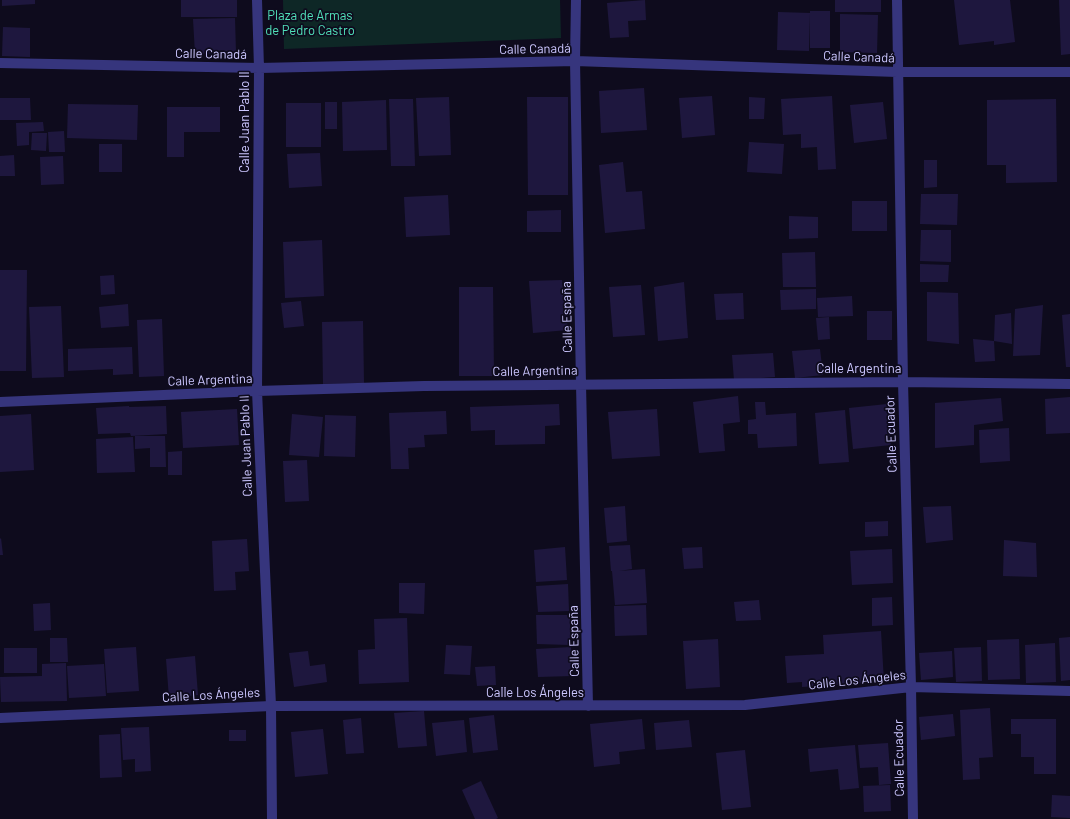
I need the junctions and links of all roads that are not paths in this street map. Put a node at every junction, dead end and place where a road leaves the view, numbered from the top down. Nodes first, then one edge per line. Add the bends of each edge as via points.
1 (257, 0) edge
2 (576, 0) edge
3 (897, 0) edge
4 (575, 61) junction
5 (0, 63) edge
6 (259, 68) junction
7 (897, 72) junction
8 (1070, 72) edge
9 (903, 382) junction
10 (581, 384) junction
11 (1070, 384) edge
12 (257, 391) junction
13 (0, 402) edge
14 (912, 687) junction
15 (1070, 691) edge
16 (271, 706) junction
17 (588, 706) junction
18 (0, 718) edge
19 (272, 819) edge
20 (913, 819) edge

1 - 6 street, Calle Juan Pablo II
2 - 4 street, Calle España
3 - 7 street, Calle Ecuador
4 - 6 street, Calle Canadá
4 - 7 street, Calle Canadá
4 - 10 street, Calle España
5 - 6 street, Calle Canadá
6 - 12 street, Calle Juan Pablo II
7 - 8 street, Calle Canadá
7 - 9 street, Calle Ecuador
9 - 10 street, Calle Argentina
9 - 11 street, Calle Argentina
9 - 14 street, Calle Ecuador
10 - 12 street, Calle Argentina
10 - 17 street, Calle España
12 - 13 street, Calle Argentina
12 - 16 street, Calle Juan Pablo II
14 - 15 street, Calle Los Ángeles
14 - 17 street, Calle Los Ángeles via 745,705
14 - 20 street, Calle Ecuador
16 - 17 street, Calle Los Ángeles
16 - 18 street, Calle Los Ángeles
16 - 19 street, Calle Juan Pablo II

